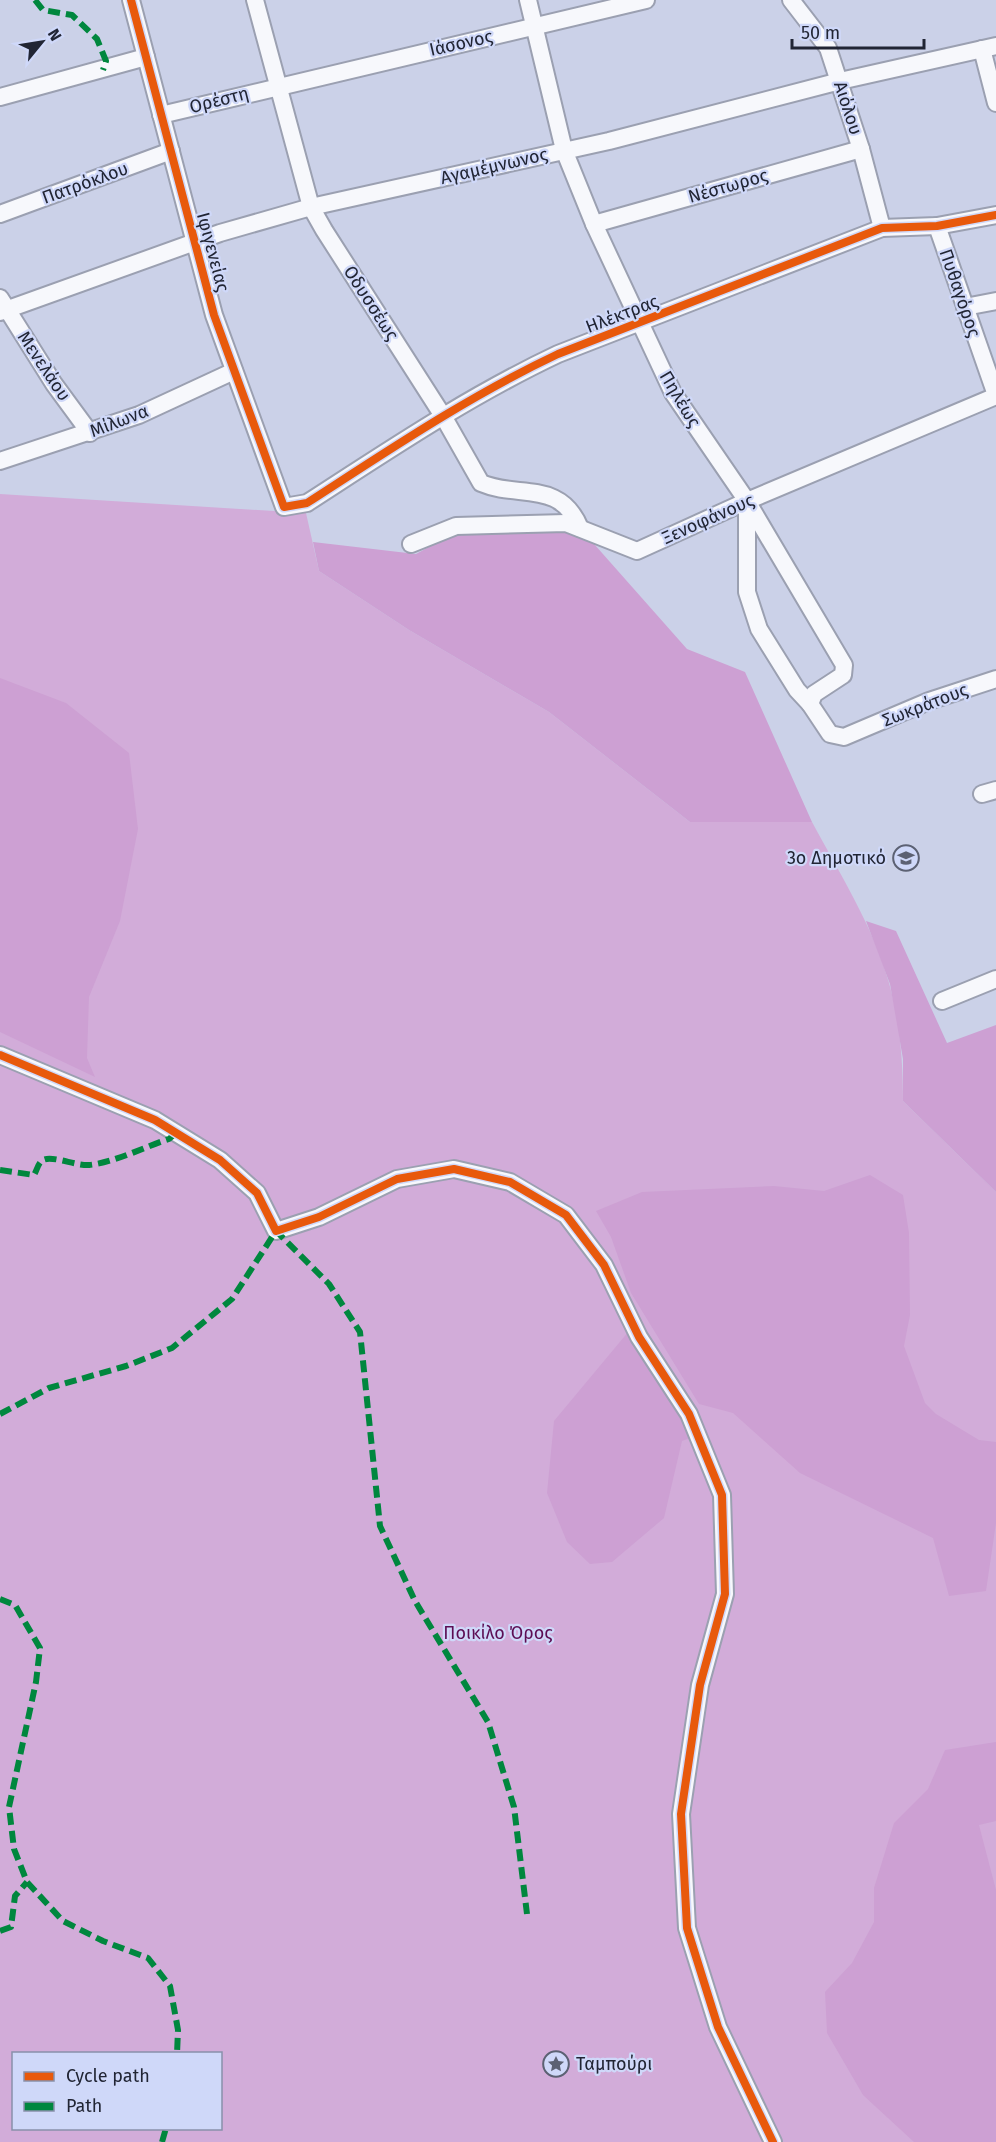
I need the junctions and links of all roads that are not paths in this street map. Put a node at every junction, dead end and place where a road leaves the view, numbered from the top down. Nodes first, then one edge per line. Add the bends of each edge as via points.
1 (130, 0) edge
2 (255, 0) edge
3 (528, 0) edge
4 (646, 0) edge
5 (791, 0) edge
6 (534, 27) junction
7 (989, 48) edge
8 (146, 57) junction
9 (840, 81) junction
10 (277, 86) junction
11 (0, 97) edge
12 (996, 103) edge
13 (161, 115) junction
14 (861, 149) junction
15 (564, 150) junction
16 (171, 151) junction
17 (311, 207) junction
18 (0, 214) edge
19 (996, 214) edge
20 (594, 224) junction
21 (937, 226) junction
22 (882, 228) junction
23 (194, 243) junction
24 (996, 301) edge
25 (2, 306) edge
26 (965, 307) junction
27 (641, 323) junction
28 (234, 371) junction
29 (996, 395) edge
30 (443, 416) junction
31 (90, 433) junction
32 (0, 461) edge
33 (747, 501) junction
34 (284, 507) joint
35 (580, 528) junction
36 (411, 544) dead end
37 (996, 679) edge
38 (810, 704) junction
39 (996, 979) edge
40 (942, 1001) dead end
41 (0, 1055) edge
42 (773, 2142) edge

1 - 8 street, Ιφιγενείας
2 - 10 street, Οδυσσέως
3 - 6 street, Πηλέως
4 - 6 street, Ιάσονος
5 - 9 street, Αιόλου via 828,48
6 - 10 street, Ιάσονος
6 - 15 street, Πηλέως
7 - 9 street, Αγαμέμνωνος
7 - 12 street
8 - 11 street
8 - 13 street, Ιφιγενείας
9 - 14 street, Αιόλου
9 - 15 street, Αγαμέμνωνος
10 - 13 street, Ορέστη
10 - 17 street, Οδυσσέως
13 - 16 street, Ιφιγενείας
14 - 20 street, Νέστωρος
14 - 22 street, Αιόλου
15 - 17 street, Αγαμέμνωνος
15 - 20 street, Πηλέως
16 - 18 street, Πατρόκλου
16 - 23 street, Ιφιγενείας
17 - 23 street, Αγαμέμνωνος
17 - 30 street, Οδυσσέως
19 - 21 street, Ηλέκτρας
20 - 27 street, Πηλέως
21 - 22 street, Ηλέκτρας
21 - 26 street, Πυθαγόρος
22 - 27 street, Ηλέκτρας
23 - 25 street, Αγαμέμνωνος
23 - 28 street, Ιφιγενείας
24 - 26 street
25 - 31 street, Μενελάου
26 - 29 street, Πυθαγόρος
27 - 30 street, Ηλέκτρας via 558,354
27 - 33 street, Πηλέως via 673,393
28 - 31 street, Μίλωνα
28 - 34 street, Ιφιγενείας
29 - 33 street, Ξενοφάνους
30 - 34 street, Ηλέκτρας via 307,504
30 - 35 street, Οδυσσέως via 481,483 546,494 565,505
31 - 32 street, Μίλωνα
33 - 35 street, Ξενοφάνους via 637,551
33 - 38 street via 747,592 759,629
33 - 38 street, Πηλέως via 844,665 843,675 814,694
35 - 36 street, Ξενοφάνους via 566,523 456,526
37 - 38 street, Σωκράτους via 929,700 844,737 830,734
39 - 40 street
41 - 42 street via 155,1120 220,1160 257,1193 276,1231 319,1217 397,1179 454,1169 510,1182 566,1215 604,1265 639,1337 689,1414 722,1495 725,1594 700,1685 681,1814 687,1928 718,2027

